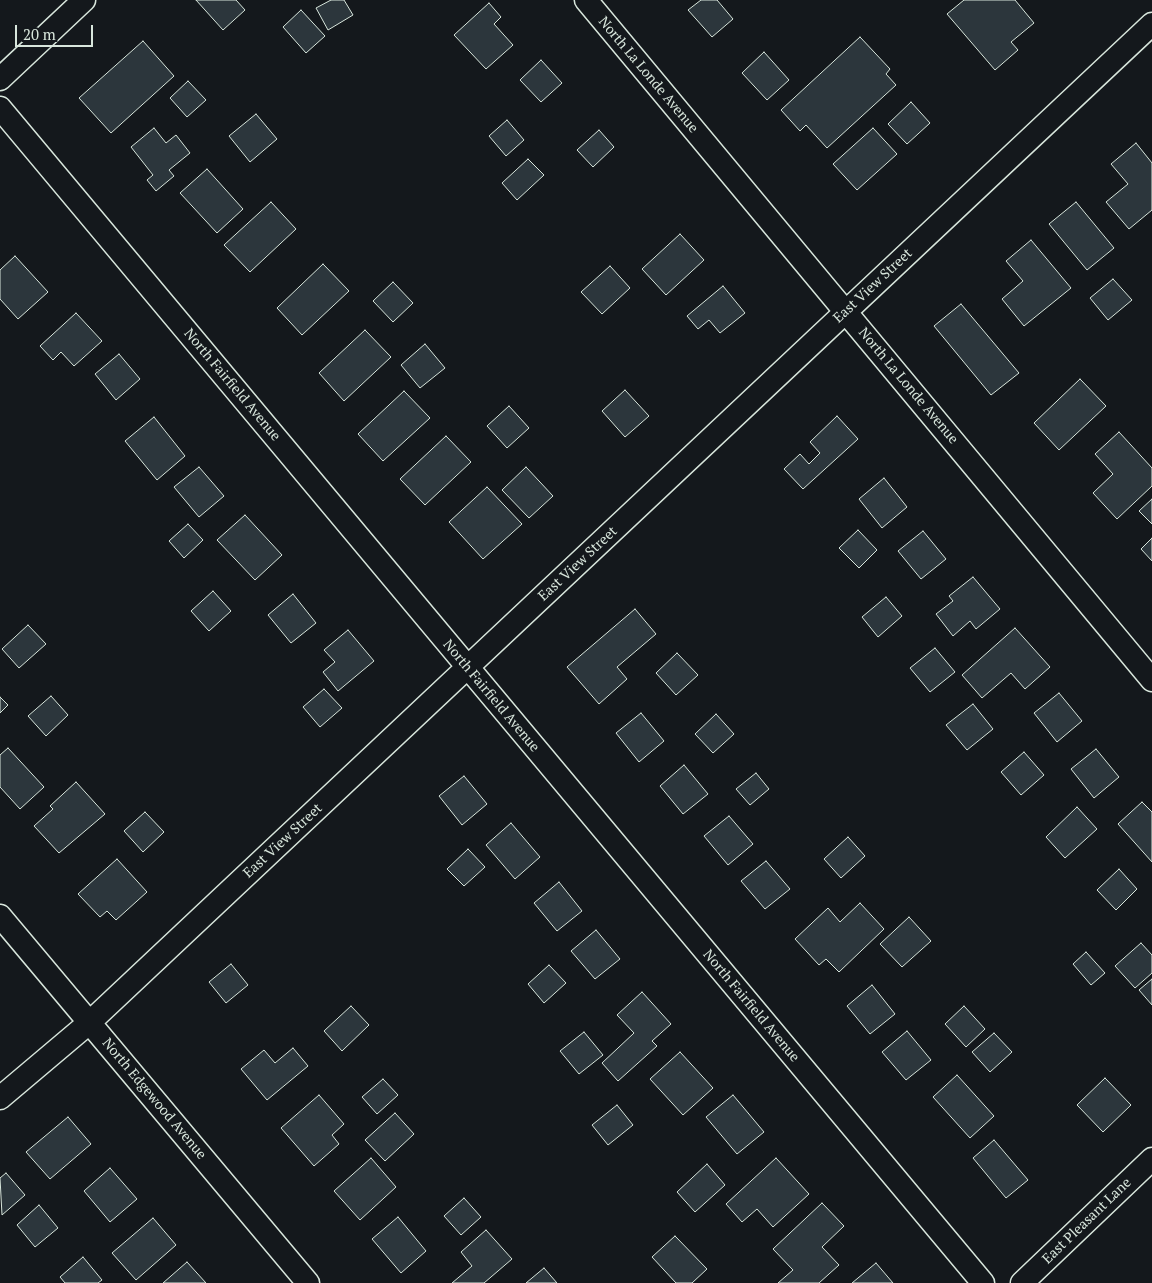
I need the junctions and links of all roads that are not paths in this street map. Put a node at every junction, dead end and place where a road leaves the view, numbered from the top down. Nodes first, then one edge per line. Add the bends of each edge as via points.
1 (84, 0) edge
2 (586, 0) edge
3 (1152, 24) edge
4 (0, 79) edge
5 (0, 108) edge
6 (846, 312) junction
7 (468, 668) junction
8 (1152, 680) edge
9 (0, 916) edge
10 (90, 1022) junction
11 (0, 1098) edge
12 (1152, 1160) edge
13 (308, 1283) edge
14 (983, 1283) edge
15 (1022, 1283) edge

1 - 4 street
2 - 6 street, North La Londe Avenue
3 - 6 street, East View Street
5 - 7 street, North Fairfield Avenue
6 - 7 street, East View Street
6 - 8 street, North La Londe Avenue
7 - 10 street, East View Street
7 - 14 street, North Fairfield Avenue
9 - 10 street, North Edgewood Avenue
10 - 11 street, East View Street
10 - 13 street, North Edgewood Avenue
12 - 15 street, East Pleasant Lane

